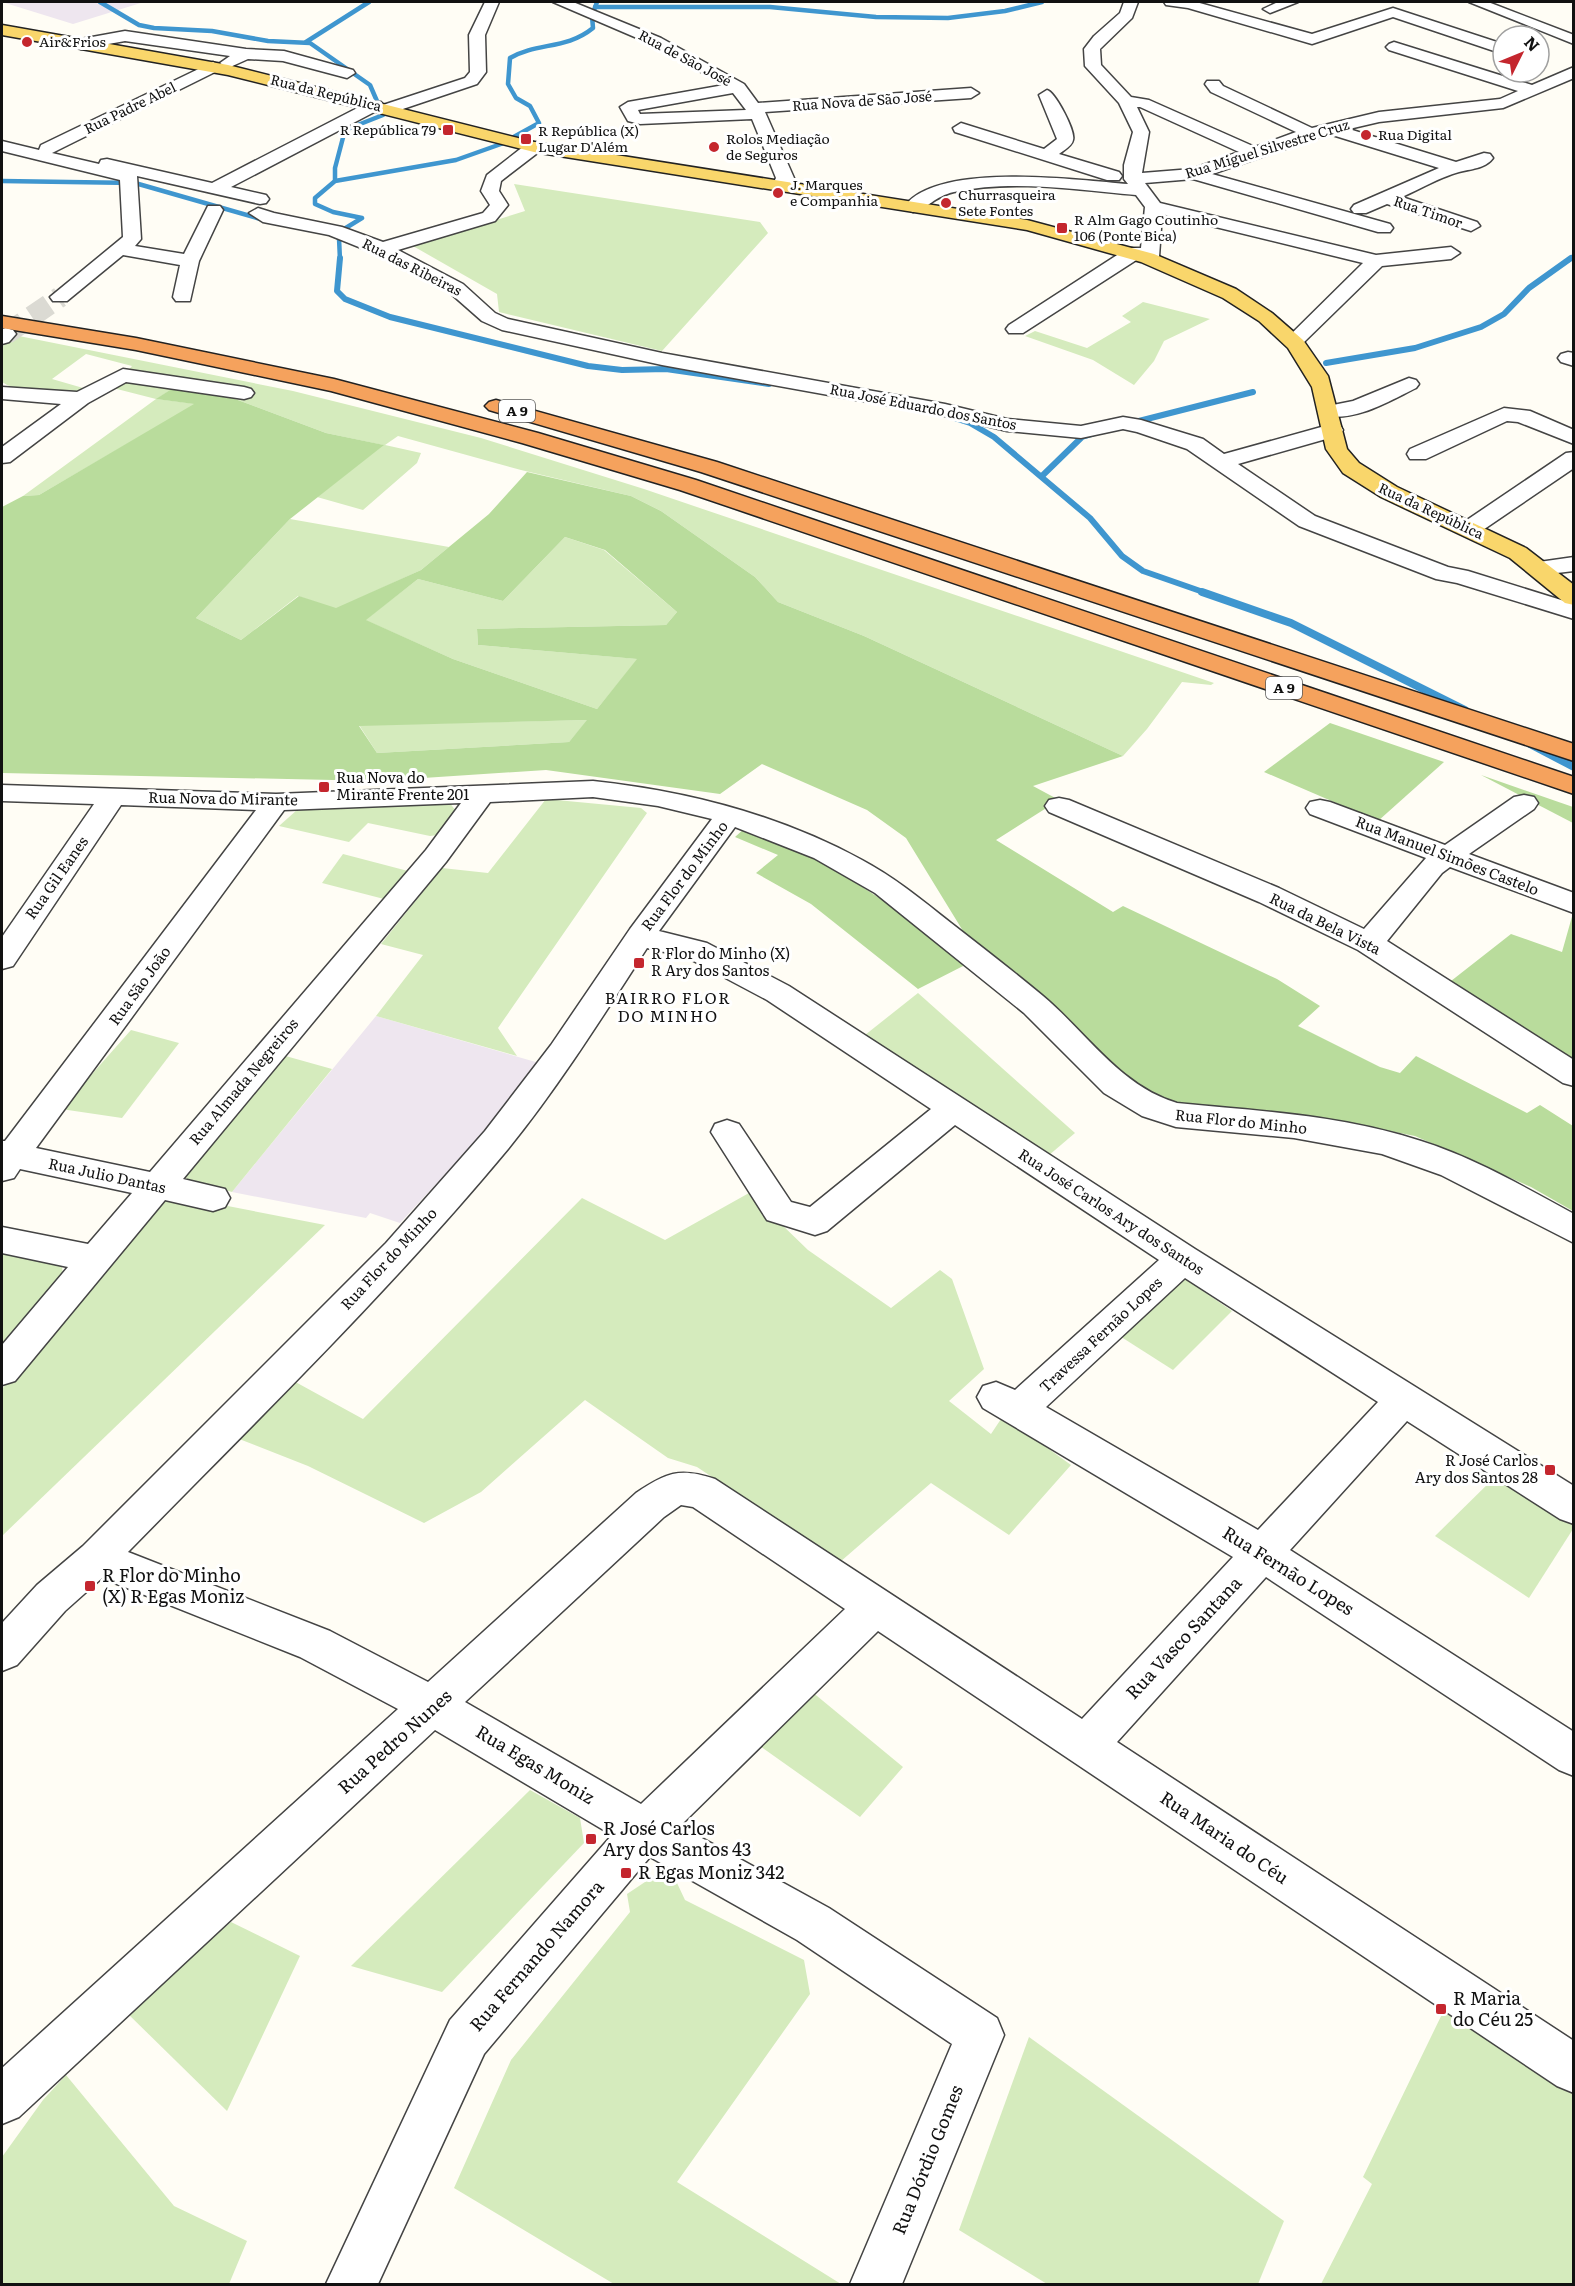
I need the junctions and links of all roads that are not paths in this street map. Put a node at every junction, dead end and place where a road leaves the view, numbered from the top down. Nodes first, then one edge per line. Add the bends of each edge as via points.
1 (492, 2) edge
2 (560, 2) edge
3 (1131, 2) edge
4 (1171, 2) edge
5 (1291, 2) edge
6 (1476, 2) edge
7 (1374, 5) dead end
8 (1270, 9) dead end
9 (1393, 12) junction
10 (2, 30) edge
11 (1574, 40) edge
12 (81, 44) junction
13 (1491, 45) edge
14 (1394, 47) dead end
15 (246, 54) junction
16 (1551, 65) edge
17 (215, 67) junction
18 (1574, 72) edge
19 (347, 73) dead end
20 (1213, 84) dead end
21 (738, 87) junction
22 (1532, 90) junction
23 (971, 93) dead end
24 (1047, 95) dead end
25 (933, 96) junction
26 (1126, 101) junction
27 (382, 107) junction
28 (755, 111) junction
29 (1330, 129) junction
30 (1310, 133) junction
31 (2, 139) edge
32 (518, 143) junction
33 (2, 146) edge
34 (46, 149) junction
35 (1048, 154) junction
36 (1257, 154) junction
37 (1484, 158) dead end
38 (1455, 167) junction
39 (1194, 174) junction
40 (1135, 179) junction
41 (780, 187) junction
42 (214, 189) junction
43 (1385, 197) junction
44 (913, 207) junction
45 (1154, 207) junction
46 (1360, 209) dead end
47 (214, 210) dead end
48 (1471, 226) dead end
49 (1384, 228) dead end
50 (119, 249) junction
51 (385, 251) junction
52 (1142, 254) junction
53 (1451, 254) dead end
54 (190, 261) junction
55 (1376, 261) junction
56 (60, 297) tunnel mouth
57 (183, 297) dead end
58 (2, 303) edge
59 (1016, 329) dead end
60 (3, 332) edge
61 (1294, 341) junction
62 (662, 359) joint
63 (348, 367) dead end
64 (1409, 384) dead end
65 (2, 393) edge
66 (244, 393) dead end
67 (81, 399) junction
68 (474, 400) dead end
69 (1331, 421) junction
70 (1574, 438) edge
71 (1418, 454) dead end
72 (2, 457) edge
73 (1574, 458) edge
74 (1220, 462) junction
75 (1469, 529) junction
76 (1574, 564) edge
77 (1540, 568) junction
78 (1574, 598) edge
79 (1574, 612) edge
80 (1574, 753) edge
81 (1574, 786) edge
82 (483, 792) junction
83 (11, 794) edge
84 (113, 797) junction
85 (276, 802) junction
86 (1524, 803) dead end
87 (1059, 806) dead end
88 (1320, 808) dead end
89 (728, 817) junction
90 (2, 820) edge
91 (1448, 856) junction
92 (1574, 904) edge
93 (640, 936) junction
94 (1369, 943) junction
95 (2, 959) edge
96 (1574, 1075) edge
97 (955, 1108) junction
98 (727, 1132) dead end
99 (5, 1159) edge
100 (155, 1187) junction
101 (213, 1198) dead end
102 (1574, 1230) edge
103 (2, 1240) edge
104 (94, 1259) junction
105 (1183, 1259) junction
106 (2, 1370) edge
107 (1405, 1398) junction
108 (1007, 1404) joint
109 (1574, 1507) edge
110 (1262, 1553) junction
111 (98, 1558) junction
112 (876, 1605) junction
113 (2, 1652) edge
114 (434, 1706) junction
115 (1085, 1746) junction
116 (1574, 1756) edge
117 (645, 1830) junction
118 (980, 2035) joint
119 (1574, 2069) edge
120 (2, 2100) edge
121 (352, 2284) edge
122 (876, 2284) edge

1 - 27 street via 477,35 478,72 471,81
2 - 21 street, Rua de São José via 599,14 676,50
3 - 26 street via 1126,15 1092,49 1093,66
4 - 9 street via 1312,39
5 - 8 street
6 - 11 street
7 - 9 street
9 - 13 street
10 - 12 main road, Rua da República
12 - 15 street via 125,36
12 - 17 main road, Rua da República
14 - 22 street
15 - 17 street, Rua Padre Abel
15 - 19 street via 284,56
16 - 18 street
17 - 27 main road, Rua da República
17 - 34 street, Rua Padre Abel
18 - 22 street, Rua Miguel Silvestre Cruz
20 - 30 street
21 - 28 street, Rua de São José
21 - 28 street, Rua Nova de São José via 628,107 634,118 640,119
22 - 29 street, Rua Miguel Silvestre Cruz via 1492,105 1394,114
23 - 25 street, Rua Nova de São José
24 - 35 street via 1065,134 1065,141
25 - 28 street, Rua Nova de São José
25 - 35 street via 955,126
26 - 36 street via 1143,103
26 - 40 street via 1141,132
27 - 32 main road, Rua da República
27 - 42 street
28 - 41 street, Rua de São José via 785,178
29 - 30 street, Rua Miguel Silvestre Cruz
29 - 38 street
30 - 36 street, Rua Miguel Silvestre Cruz
31 - 34 street, Rua das Ribeiras
32 - 41 main road, Rua da República
32 - 51 street via 493,179 490,191 499,205 489,217 412,238
33 - 50 street via 130,182 132,239
34 - 42 street, Rua das Ribeiras
35 - 40 street via 1094,170 1115,170
36 - 39 street, Rua Miguel Silvestre Cruz
37 - 38 street, Rua Timor
38 - 43 street, Rua Timor
39 - 40 street, Rua Miguel Silvestre Cruz
39 - 49 street
40 - 44 street via 962,184 931,190
40 - 45 street
41 - 44 main road, Rua da República
42 - 51 street, Rua das Ribeiras via 259,206 269,218 338,232
43 - 46 street, Rua Timor
43 - 48 street, Rua Timor
44 - 52 main road, Rua da República via 1028,225
45 - 52 street
45 - 55 street
47 - 54 street
50 - 54 street
50 - 56 street
51 - 62 street, Rua das Ribeiras via 468,295 492,321
52 - 59 street
52 - 61 main road, Rua da República via 1235,297
53 - 55 street
54 - 57 street
55 - 61 street
58 - 63 highway via 153,327
60 - 81 highway, A 9 via 136,344 334,385 530,438 688,485
61 - 69 main road, Rua da República via 1319,377
62 - 74 street, Rua José Eduardo dos Santos via 945,410 1007,425 1081,432 1132,424 1195,444
64 - 69 street
65 - 67 street
66 - 67 street via 123,375
67 - 72 street
68 - 80 highway, A 9 via 709,467
69 - 74 street
69 - 75 main road, Rua da República via 1337,451 1348,466 1384,492
70 - 71 street via 1504,414
73 - 75 street
74 - 79 street, Rua José Eduardo dos Santos via 1307,521 1444,574
75 - 77 main road, Rua da República
76 - 77 street
77 - 78 main road, Rua da República
82 - 85 street, Rua Nova do Mirante
82 - 89 street, Rua Nova do Mirante via 634,792
82 - 100 street, Rua Almada Negreiros via 436,856
83 - 84 street, Rua Nova do Mirante
83 - 90 street
84 - 85 street, Rua Nova do Mirante
84 - 95 street, Rua Gil Eanes
85 - 99 street, Rua São João
86 - 91 street
87 - 94 street, Rua da Bela Vista
88 - 91 street, Rua Manuel Simões Castelo
89 - 93 street, Rua Flor do Minho
89 - 102 street, Rua Flor do Minho via 812,846 881,884 1036,1007 1093,1067 1139,1103 1176,1115 1325,1131 1392,1144 1484,1180
91 - 92 street, Rua Manuel Simões Castelo
91 - 94 street via 1432,867
93 - 97 street, Rua José Carlos Ary dos Santos via 696,950 778,993
93 - 111 street, Rua Flor do Minho via 562,1053 482,1156 398,1252
94 - 96 street, Rua da Bela Vista
97 - 98 street via 815,1222 779,1211
97 - 105 street, Rua José Carlos Ary dos Santos
99 - 100 street, Rua Julio Dantas
100 - 101 street, Rua Julio Dantas
100 - 104 street, Rua Almada Negreiros
103 - 104 street
104 - 106 street, Rua Almada Negreiros
105 - 107 street, Rua José Carlos Ary dos Santos
105 - 108 street, Travessa Fernão Lopes
107 - 109 street, Rua José Carlos Ary dos Santos
107 - 110 street, Rua Vasco Santana
108 - 110 street, Rua Fernão Lopes
110 - 115 street, Rua Vasco Santana
110 - 116 street, Rua Fernão Lopes
111 - 113 street, Rua Flor do Minho via 51,1598
111 - 114 street, Rua Egas Moniz via 315,1644
112 - 114 street, Rua Pedro Nunes via 700,1491 675,1488 650,1505
112 - 115 street, Rua Maria do Céu
112 - 117 street, Rua Fernando Namora
114 - 117 street, Rua Egas Moniz
114 - 120 street, Rua Pedro Nunes
115 - 119 street, Rua Maria do Céu
117 - 118 street, Rua Egas Moniz via 813,1924
117 - 121 street, Rua Fernando Namora via 467,2037
118 - 122 street, Rua Dórdio Gomes

